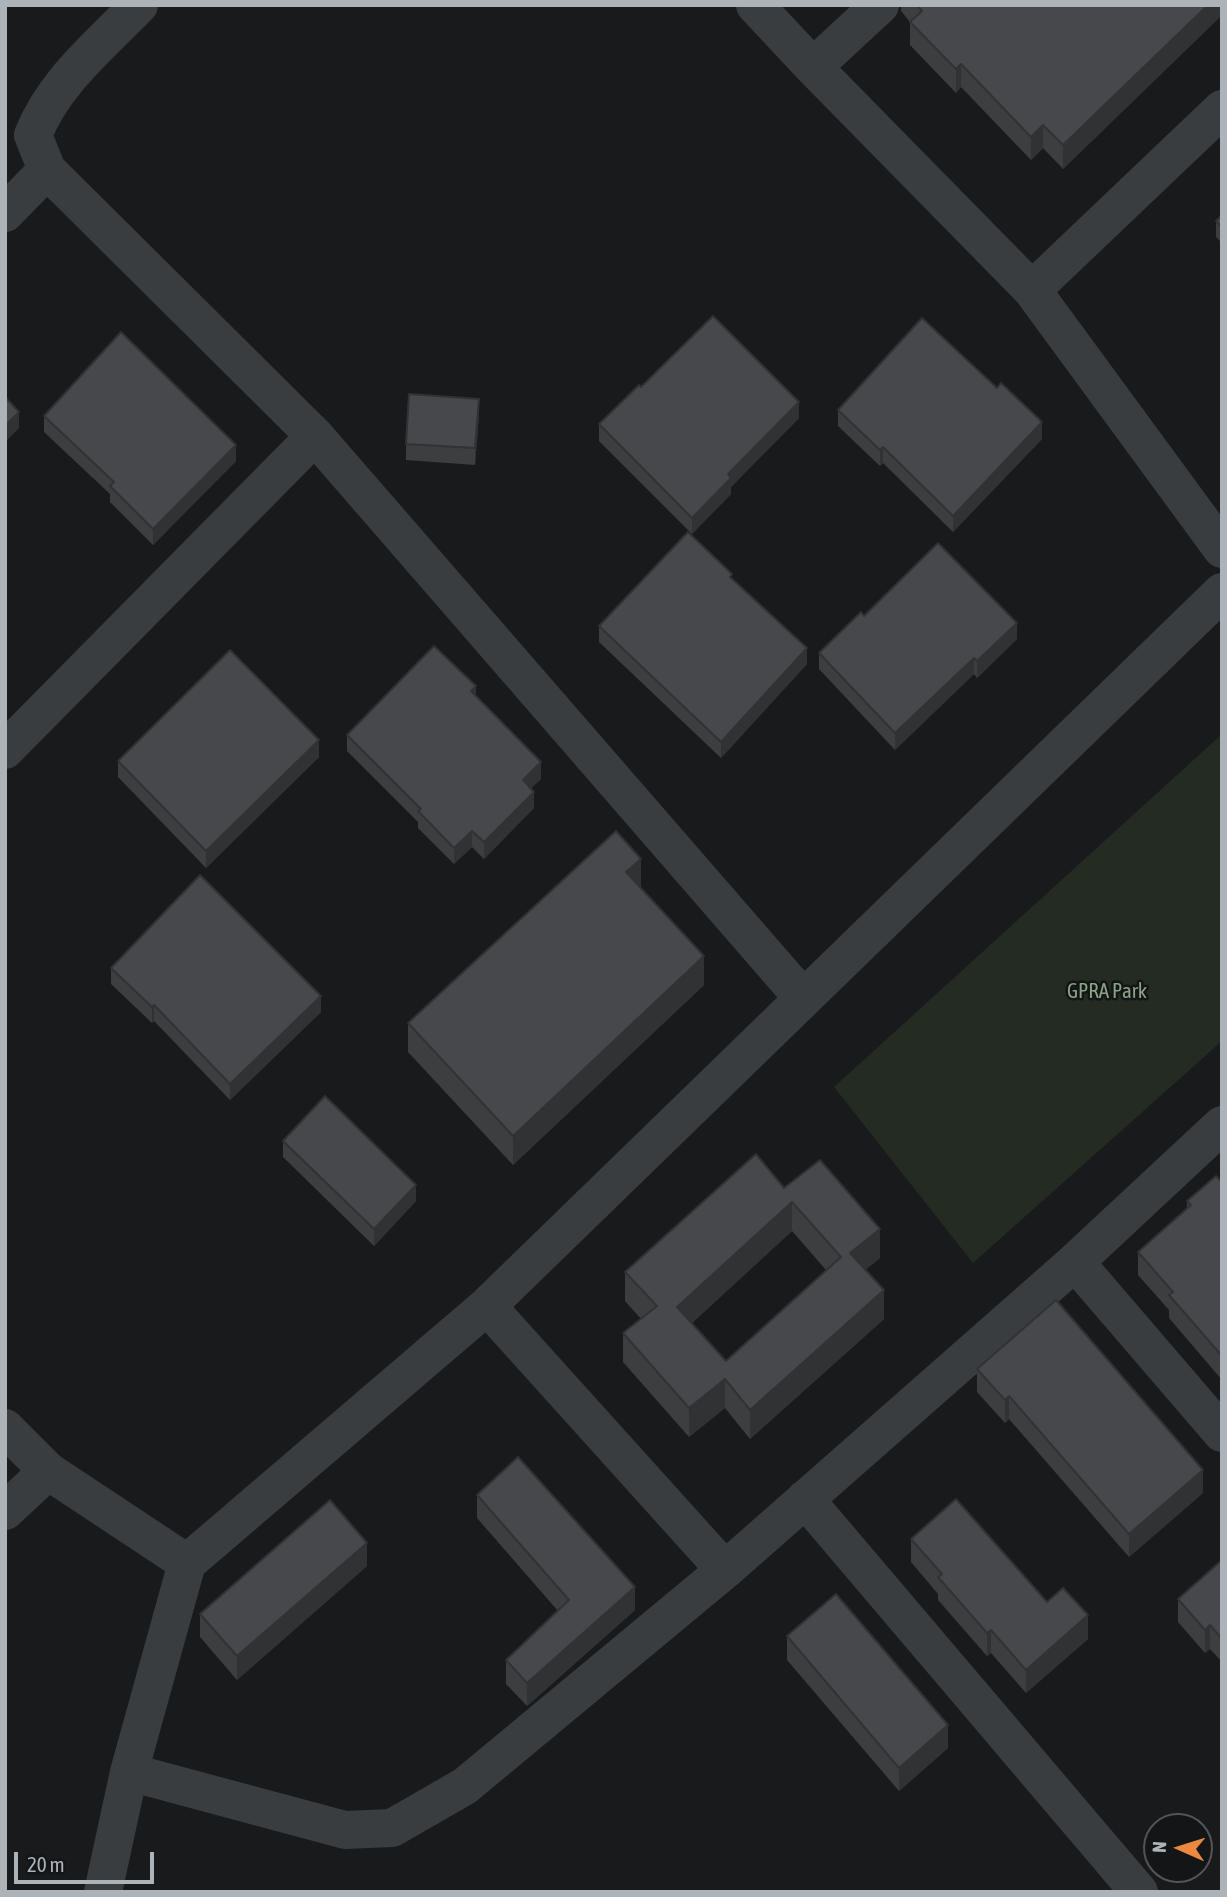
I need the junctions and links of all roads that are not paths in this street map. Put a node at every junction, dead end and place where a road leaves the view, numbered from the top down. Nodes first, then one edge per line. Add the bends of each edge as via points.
1 (139, 5) edge
2 (755, 5) edge
3 (880, 5) edge
4 (813, 67) junction
5 (1222, 109) edge
6 (47, 170) junction
7 (5, 213) edge
8 (1032, 290) junction
9 (314, 436) junction
10 (1222, 549) edge
11 (1222, 592) edge
12 (5, 750) edge
13 (803, 998) junction
14 (1222, 1125) edge
15 (1075, 1262) junction
16 (487, 1306) junction
17 (5, 1428) edge
18 (1222, 1433) edge
19 (48, 1471) junction
20 (805, 1499) junction
21 (5, 1511) edge
22 (187, 1563) junction
23 (724, 1570) junction
24 (130, 1772) junction
25 (103, 1892) edge
26 (1139, 1892) edge

1 - 6 street via 61,85 42,113 33,135
2 - 4 street
3 - 4 street
4 - 8 street
5 - 8 street
6 - 7 street
6 - 9 street
8 - 10 street
9 - 12 street
9 - 13 street
11 - 13 street
13 - 16 street
14 - 15 street
15 - 18 street
15 - 20 street
16 - 22 street
16 - 23 street
17 - 19 street
19 - 21 street
19 - 22 street
20 - 23 street
20 - 26 street
22 - 24 street
23 - 24 street via 465,1786 392,1828 345,1829
24 - 25 street

